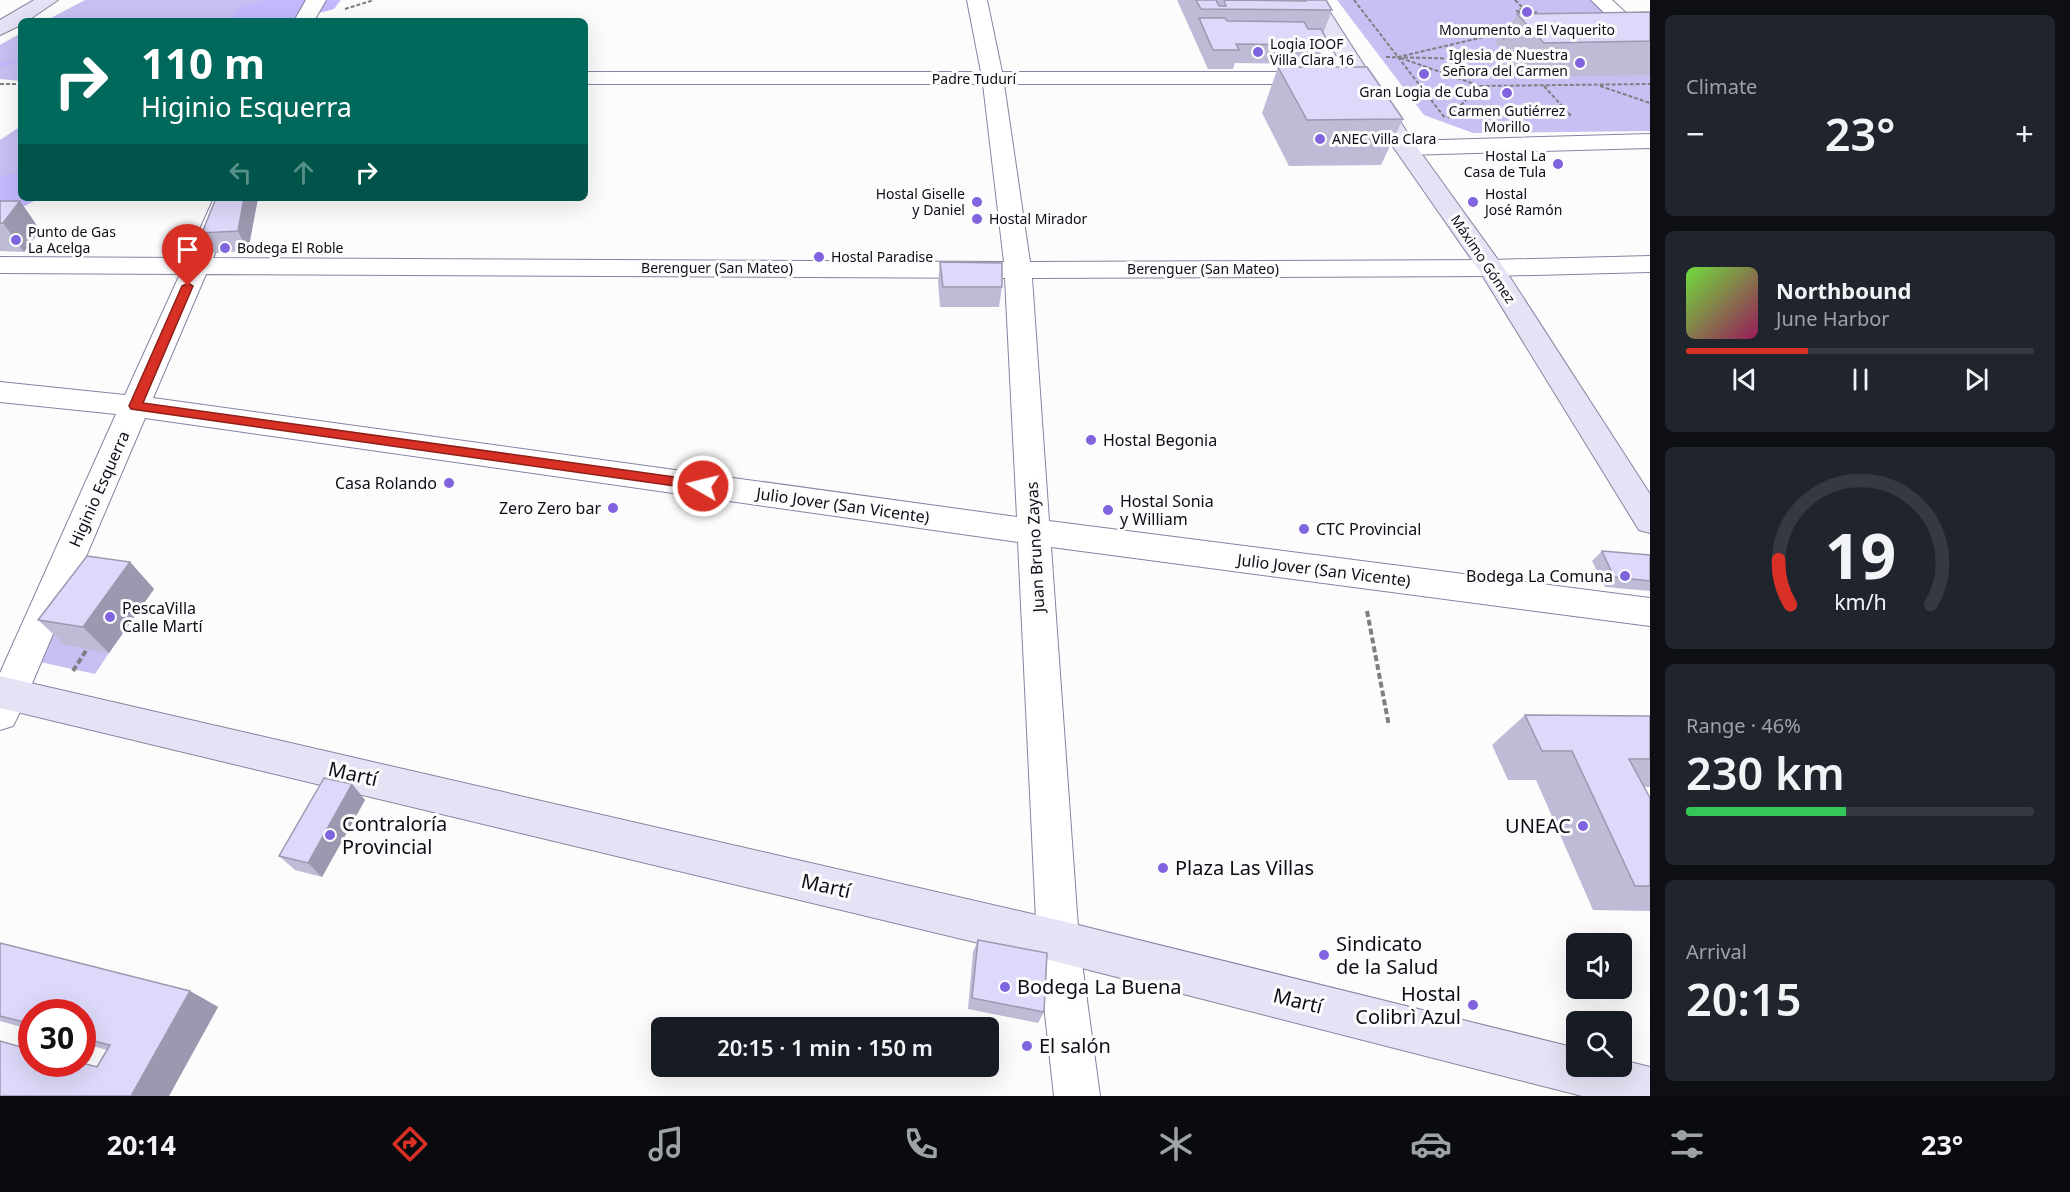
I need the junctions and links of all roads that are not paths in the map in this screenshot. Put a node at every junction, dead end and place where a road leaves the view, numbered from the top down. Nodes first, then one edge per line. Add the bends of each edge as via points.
1 (48, 0) edge
2 (316, 0) edge
3 (977, 0) edge
4 (1312, 0) edge
5 (1601, 0) edge
6 (18, 18) edge
7 (18, 18) edge
8 (306, 18) edge
9 (0, 29) edge
10 (1650, 46) edge
11 (588, 78) edge
12 (1362, 78) junction
13 (993, 80) junction
14 (1650, 141) edge
15 (1406, 148) junction
16 (225, 201) edge
17 (1650, 264) edge
18 (0, 265) edge
19 (197, 266) junction
20 (1491, 268) junction
21 (1018, 270) junction
22 (0, 392) edge
23 (135, 406) junction
24 (1650, 522) edge
25 (1034, 532) junction
26 (1650, 612) edge
27 (3, 700) edge
28 (1058, 941) junction
29 (1650, 1090) edge
30 (1077, 1096) edge

1 - 6 street
2 - 8 street
3 - 13 street, Juan Bruno Zayas
4 - 12 street, Máximo Gómez
5 - 10 street
7 - 9 street
11 - 13 street, Padre Tudurí
12 - 13 street, Padre Tudurí
12 - 15 street, Máximo Gómez
13 - 21 street, Juan Bruno Zayas
14 - 15 street
15 - 20 street, Máximo Gómez
16 - 19 street, Higinio Esquerra
17 - 20 street, Berenguer (San Mateo)
18 - 19 street, Berenguer (San Mateo)
19 - 21 street, Berenguer (San Mateo)
19 - 23 street, Higinio Esquerra
20 - 21 street, Berenguer (San Mateo)
20 - 24 street, Máximo Gómez
21 - 25 street, Juan Bruno Zayas
22 - 23 street, Julio Jover (San Vicente)
23 - 25 street, Julio Jover (San Vicente)
23 - 27 street, Higinio Esquerra
25 - 26 street, Julio Jover (San Vicente)
25 - 28 street, Juan Bruno Zayas
27 - 28 street, Martí
28 - 29 street, Martí
28 - 30 street, Juan Bruno Zayas

